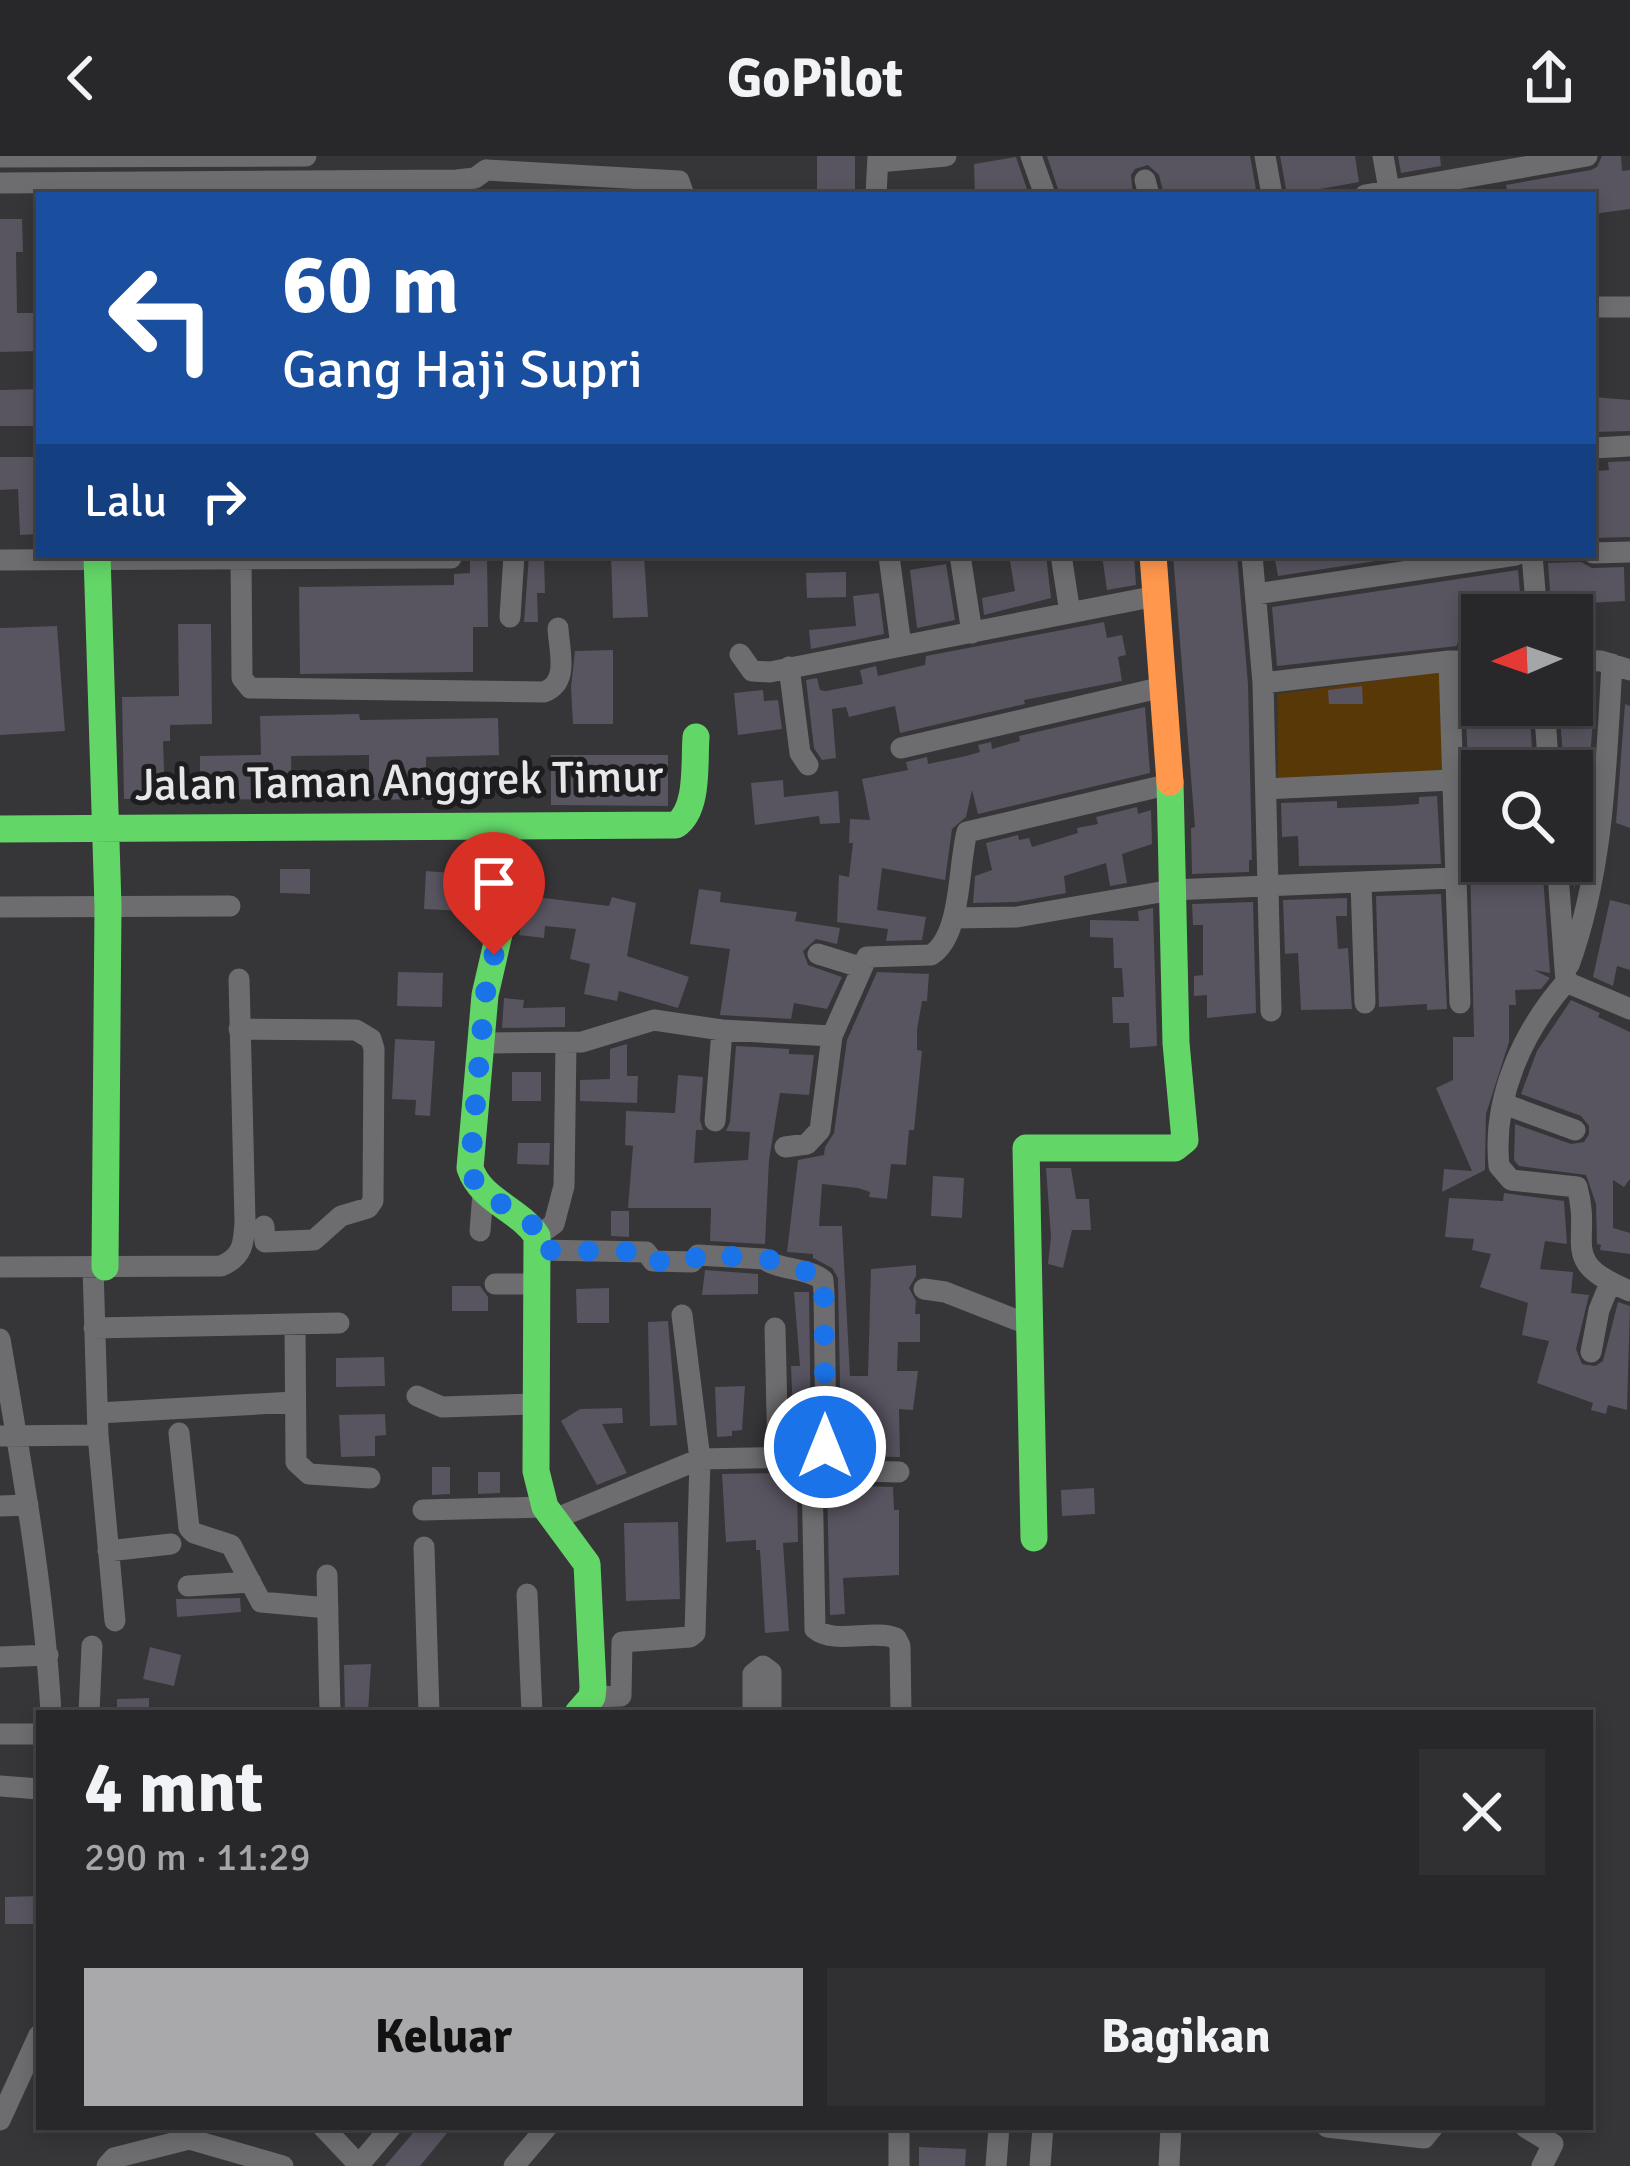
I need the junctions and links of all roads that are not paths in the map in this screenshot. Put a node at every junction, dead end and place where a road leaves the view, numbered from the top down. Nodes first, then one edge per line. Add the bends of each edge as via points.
1 (307, 156) edge
2 (945, 156) edge
3 (1031, 156) edge
4 (1265, 156) edge
5 (1383, 156) edge
6 (1587, 156) edge
7 (0, 157) edge
8 (99, 158) edge
9 (878, 159) edge
10 (481, 163) edge
11 (514, 163) edge
12 (1487, 165) edge
13 (0, 183) edge
14 (99, 190) edge
15 (683, 192) edge
16 (876, 192) edge
17 (1044, 192) edge
18 (1271, 192) edge
19 (1390, 192) edge
20 (1393, 192) edge
21 (1596, 307) edge
22 (1630, 307) edge
23 (1630, 446) edge
24 (1596, 448) edge
25 (1630, 552) edge
26 (1596, 553) edge
27 (97, 558) edge
28 (241, 558) edge
29 (514, 558) edge
30 (889, 558) edge
31 (960, 558) edge
32 (1061, 558) edge
33 (1153, 558) edge
34 (1252, 558) edge
35 (1496, 558) edge
36 (1532, 558) edge
37 (0, 560) edge
38 (1256, 594) junction
39 (1535, 594) edge
40 (1156, 596) junction
41 (1070, 613) junction
42 (510, 617) dead end
43 (558, 628) dead end
44 (972, 633) junction
45 (901, 646) junction
46 (740, 654) dead end
47 (1449, 661) junction
48 (1461, 661) edge
49 (789, 667) junction
50 (1621, 667) edge
51 (1263, 683) junction
52 (1163, 687) junction
53 (696, 737) dead end
54 (901, 748) dead end
55 (808, 765) dead end
56 (1451, 780) junction
57 (1170, 784) junction
58 (1605, 784) junction
59 (1267, 789) junction
60 (1630, 791) edge
61 (103, 827) junction
62 (0, 829) edge
63 (513, 873) dead end
64 (1453, 878) junction
65 (1361, 882) junction
66 (1559, 882) edge
67 (1269, 886) junction
68 (1172, 890) junction
69 (230, 905) dead end
70 (108, 906) junction
71 (0, 907) edge
72 (954, 918) junction
73 (818, 954) dead end
74 (860, 967) junction
75 (1566, 978) junction
76 (239, 979) dead end
77 (1365, 1003) dead end
78 (1460, 1003) dead end
79 (1630, 1009) edge
80 (1271, 1011) dead end
81 (239, 1029) junction
82 (722, 1030) junction
83 (832, 1036) junction
84 (481, 1043) junction
85 (566, 1043) junction
86 (1504, 1104) junction
87 (715, 1121) dead end
88 (1575, 1130) dead end
89 (785, 1148) dead end
90 (483, 1193) junction
91 (264, 1226) dead end
92 (480, 1231) dead end
93 (538, 1243) junction
94 (0, 1267) edge
95 (96, 1278) junction
96 (495, 1284) dead end
97 (537, 1284) junction
98 (1620, 1287) edge
99 (924, 1289) dead end
100 (682, 1316) dead end
101 (339, 1323) dead end
102 (295, 1325) junction
103 (1032, 1326) junction
104 (94, 1328) junction
105 (775, 1328) dead end
106 (0, 1340) edge
107 (1591, 1352) dead end
108 (417, 1396) dead end
109 (293, 1402) junction
110 (534, 1404) junction
111 (98, 1424) junction
112 (179, 1433) dead end
113 (8, 1436) edge
114 (778, 1456) junction
115 (700, 1459) junction
116 (810, 1463) junction
117 (898, 1472) dead end
118 (370, 1478) dead end
119 (28, 1505) junction
120 (0, 1506) edge
121 (423, 1510) dead end
122 (551, 1512) junction
123 (1034, 1538) dead end
124 (171, 1544) dead end
125 (424, 1547) dead end
126 (109, 1551) junction
127 (327, 1575) dead end
128 (251, 1582) junction
129 (188, 1586) dead end
130 (527, 1594) dead end
131 (328, 1608) junction
132 (115, 1621) dead end
133 (92, 1646) dead end
134 (48, 1655) junction
135 (0, 1657) edge
136 (585, 1705) edge
137 (52, 1710) edge
138 (89, 1710) edge
139 (330, 1710) edge
140 (429, 1710) edge
141 (532, 1710) edge
142 (753, 1710) edge
143 (771, 1710) edge
144 (901, 1710) edge
145 (0, 1734) edge
146 (36, 1734) edge
147 (0, 1786) edge
148 (36, 1789) edge
149 (36, 2042) edge
150 (0, 2120) edge
151 (325, 2130) edge
152 (388, 2130) edge
153 (544, 2130) edge
154 (899, 2130) edge
155 (1000, 2130) edge
156 (1042, 2130) edge
157 (1172, 2130) edge
158 (1353, 2130) edge
159 (1431, 2130) edge
160 (1530, 2130) edge
161 (193, 2133) edge
162 (359, 2165) edge
163 (107, 2166) edge
164 (283, 2166) edge
165 (514, 2166) edge
166 (899, 2166) edge
167 (996, 2166) edge
168 (1040, 2166) edge
169 (1169, 2166) edge
170 (1541, 2166) edge

1 - 8 street
2 - 9 street
3 - 17 street
4 - 18 street
5 - 19 street
6 - 12 street
7 - 8 street
8 - 14 street
9 - 16 street
10 - 11 street
10 - 14 street via 475,178 457,180
11 - 15 street via 679,181
12 - 20 street
13 - 14 street
21 - 22 street
23 - 24 street
25 - 26 street
27 - 37 street
27 - 61 street
28 - 43 street via 242,678 255,689 544,692 561,679
29 - 42 street
30 - 45 street
31 - 44 street
32 - 41 street
33 - 40 street
34 - 38 street
35 - 38 street
36 - 39 street
38 - 51 street
40 - 41 street
40 - 52 street
41 - 44 street
44 - 45 street
45 - 49 street
46 - 49 street via 759,673
47 - 48 street
47 - 51 street
47 - 56 street
49 - 55 street
50 - 58 street
51 - 59 street
52 - 54 street
52 - 57 street
53 - 61 street, Jalan Taman Anggrek Timur via 691,802 676,825
56 - 59 street
56 - 64 street
57 - 68 street
57 - 72 street via 967,832
58 - 60 street
58 - 75 street via 1586,920
59 - 67 street
61 - 62 street
61 - 70 street
63 - 84 street
64 - 65 street
64 - 78 street
65 - 67 street
65 - 77 street
66 - 75 street
67 - 68 street
67 - 80 street
68 - 72 street via 1017,917
68 - 103 street via 1185,1140 1175,1148 1026,1148
69 - 70 street
70 - 71 street
70 - 95 street
72 - 74 street via 936,953 877,955
73 - 74 street
74 - 83 street
75 - 79 street
75 - 86 street via 1518,1052
76 - 81 street
81 - 91 street via 356,1030 374,1049 373,1201 314,1240 265,1242
81 - 95 street via 243,1248 220,1266
82 - 83 street
82 - 85 street via 654,1020
82 - 87 street
83 - 89 street via 820,1130 807,1144
84 - 85 street
84 - 90 street via 470,1168
85 - 93 street via 564,1186 554,1224
86 - 88 street
86 - 98 street via 1502,1173 1577,1186 1580,1250 1588,1267
90 - 92 street
90 - 93 street via 524,1216
93 - 97 street
93 - 116 street via 646,1252 653,1261 764,1258 824,1280 826,1440
94 - 95 street
95 - 104 street
96 - 97 street
97 - 110 street
98 - 107 street via 1599,1310
99 - 103 street
100 - 115 street
101 - 102 street
102 - 104 street
102 - 109 street
103 - 123 street
104 - 111 street
105 - 114 street
106 - 113 street
108 - 110 street via 442,1407
109 - 111 street
109 - 118 street via 296,1462 309,1474
110 - 122 street via 536,1471
111 - 113 street
111 - 126 street
112 - 128 street via 189,1528 231,1545
113 - 119 street
114 - 115 street
114 - 116 street
115 - 122 street
115 - 136 street via 695,1633 622,1642 621,1696
116 - 117 street
116 - 144 street via 815,1629 896,1638
119 - 120 street
119 - 134 street
121 - 122 street
122 - 136 street via 587,1564 594,1658
124 - 126 street
125 - 140 street
126 - 132 street
127 - 131 street
128 - 129 street
128 - 131 street via 265,1604
130 - 141 street
131 - 139 street
133 - 138 street
134 - 135 street
134 - 137 street
142 - 143 street via 753,1674 763,1666 771,1672
145 - 146 street
147 - 148 street
149 - 150 street
151 - 162 street
152 - 162 street
153 - 165 street
154 - 166 street
155 - 167 street
156 - 168 street
157 - 169 street
158 - 159 street via 1424,2138
160 - 170 street via 1553,2144
161 - 163 street
161 - 164 street

